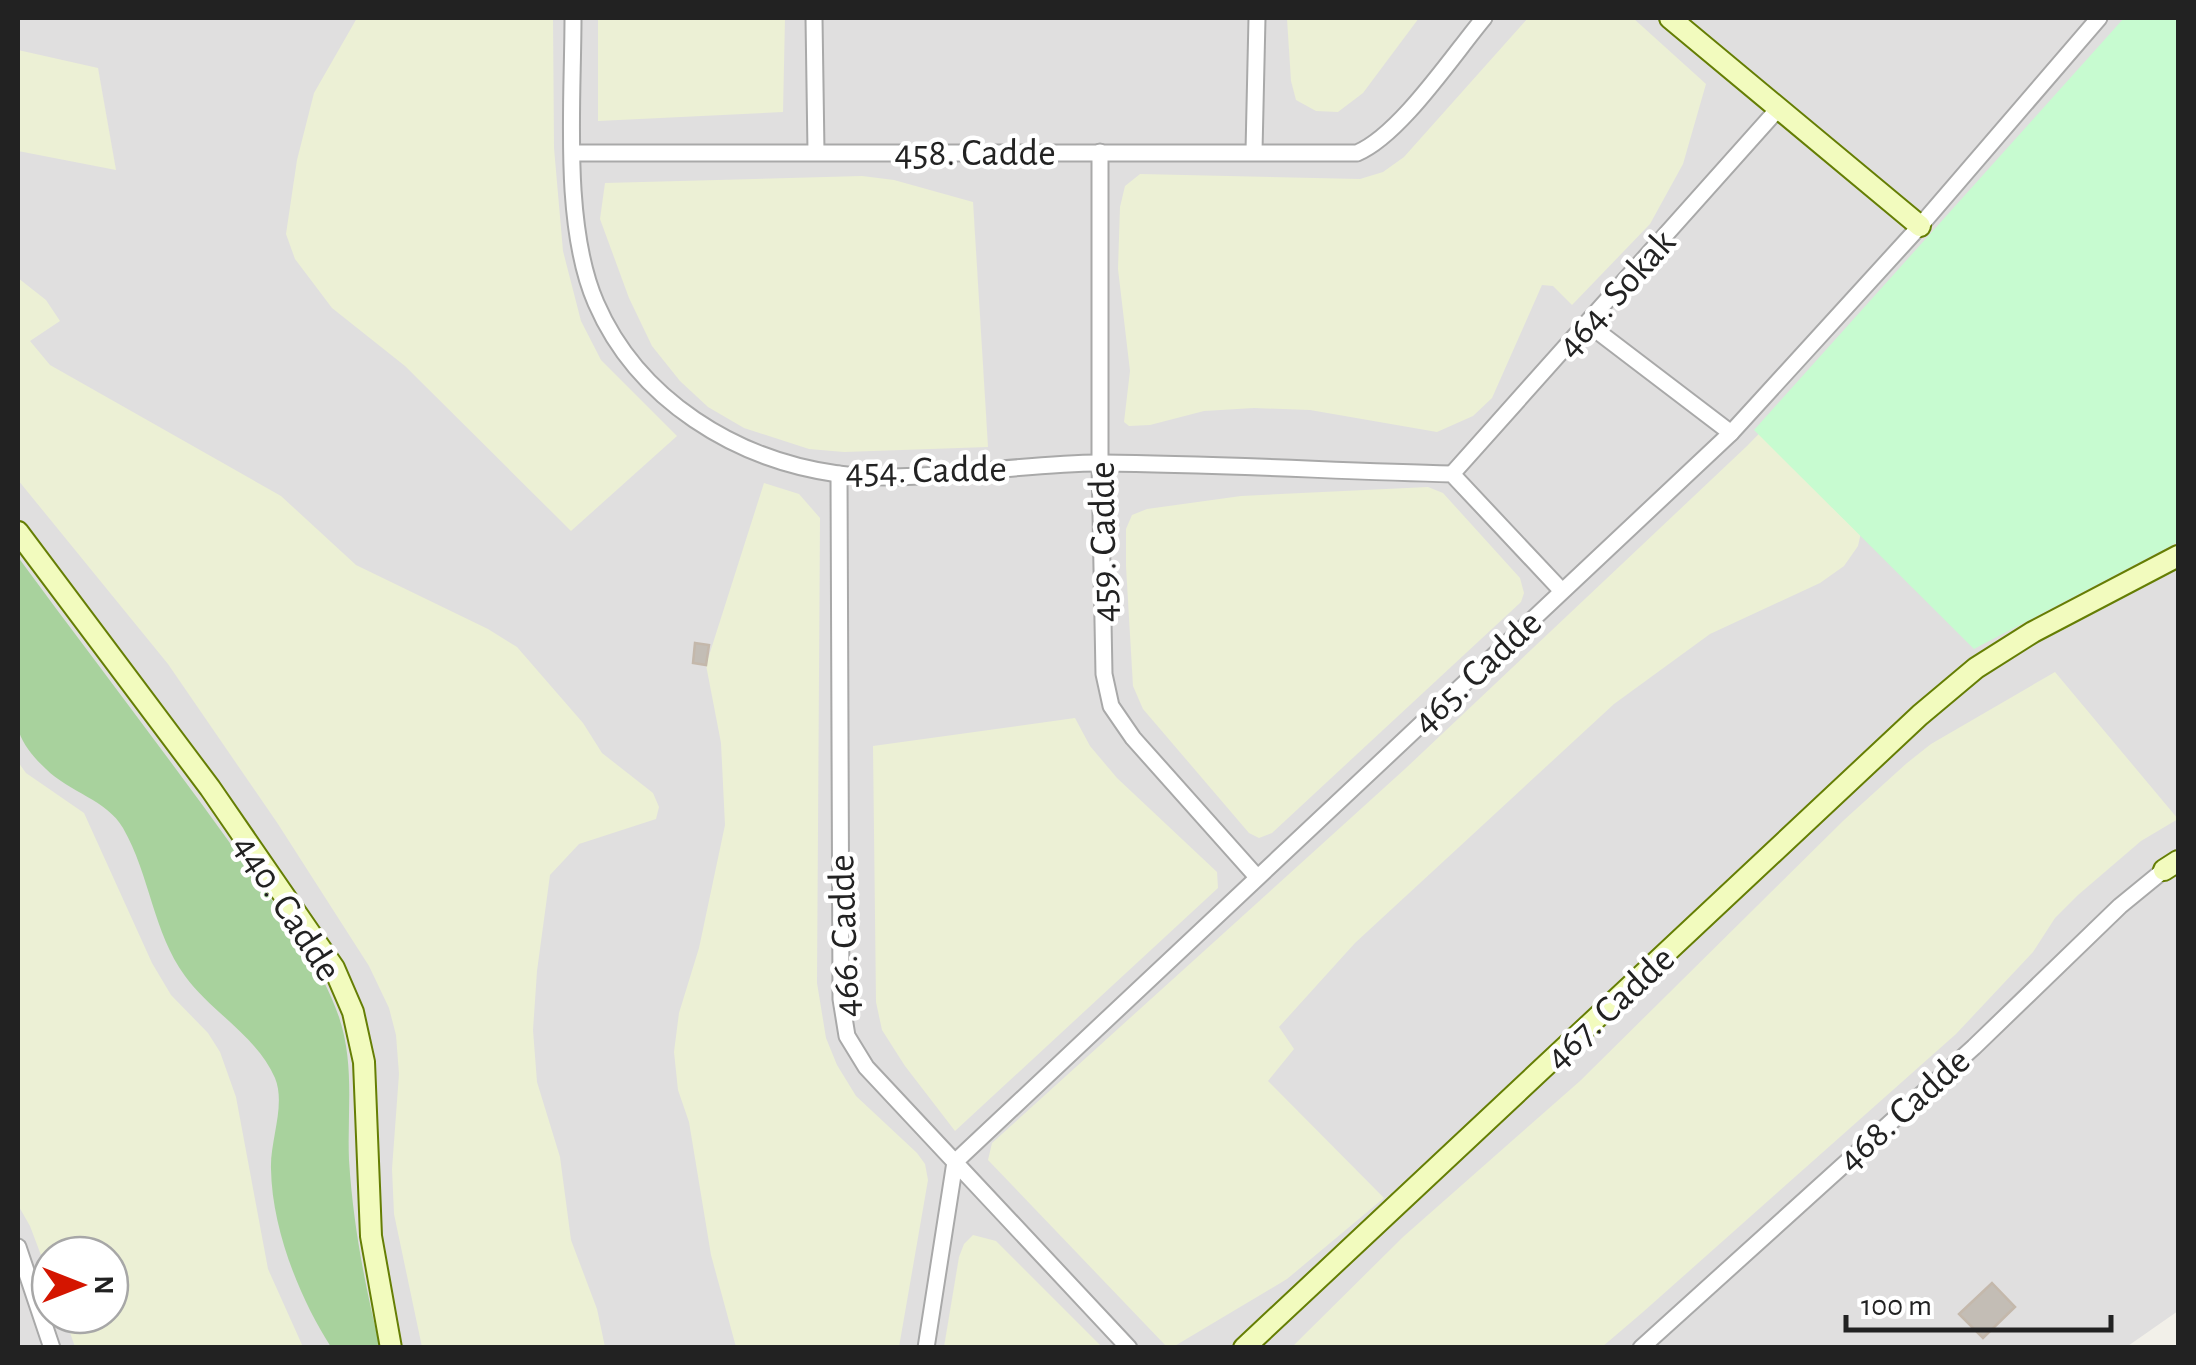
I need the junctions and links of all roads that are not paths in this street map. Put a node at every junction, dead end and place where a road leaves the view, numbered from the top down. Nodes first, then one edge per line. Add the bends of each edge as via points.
1 (573, 18) edge
2 (814, 18) edge
3 (1257, 18) edge
4 (1484, 18) edge
5 (1670, 18) edge
6 (2098, 18) edge
7 (1777, 110) junction
8 (1254, 151) junction
9 (816, 152) junction
10 (1100, 152) junction
11 (574, 153) junction
12 (1920, 226) junction
13 (1588, 324) junction
14 (1731, 433) junction
15 (1100, 463) junction
16 (840, 474) junction
17 (1452, 474) junction
18 (18, 532) edge
19 (2178, 556) edge
20 (1561, 590) junction
21 (2171, 866) edge
22 (1257, 877) junction
23 (955, 1162) junction
24 (18, 1246) edge
25 (52, 1348) edge
26 (391, 1348) edge
27 (926, 1348) edge
28 (1129, 1348) edge
29 (1244, 1348) edge
30 (1641, 1348) edge

1 - 11 street, 454. Cadde
2 - 9 street
3 - 8 street
4 - 8 street, 458. Cadde via 1374,146 1357,153
5 - 7 street
6 - 12 street, 465. Cadde
7 - 12 street
7 - 13 street, 464. Sokak
8 - 10 street, 458. Cadde
9 - 10 street, 458. Cadde
9 - 11 street, 458. Cadde
10 - 15 street, 459. Cadde
11 - 16 street, 454. Cadde via 584,269 618,345 653,388 737,444
12 - 14 street, 465. Cadde
13 - 14 street
13 - 17 street, 464. Sokak
14 - 20 street, 465. Cadde
15 - 16 street, 454. Cadde
15 - 17 street, 454. Cadde
15 - 22 street, 459. Cadde via 1104,674 1111,706
16 - 23 street, 466. Cadde via 841,999 847,1036 866,1067
17 - 20 street
18 - 26 street, 440. Cadde via 210,788 334,968 364,1062 371,1236
19 - 29 street, 467. Cadde via 1976,668 1920,715
20 - 22 street, 465. Cadde
21 - 30 street, 468. Cadde
22 - 23 street, 465. Cadde
23 - 27 street
23 - 28 street, 466. Cadde
24 - 25 street

